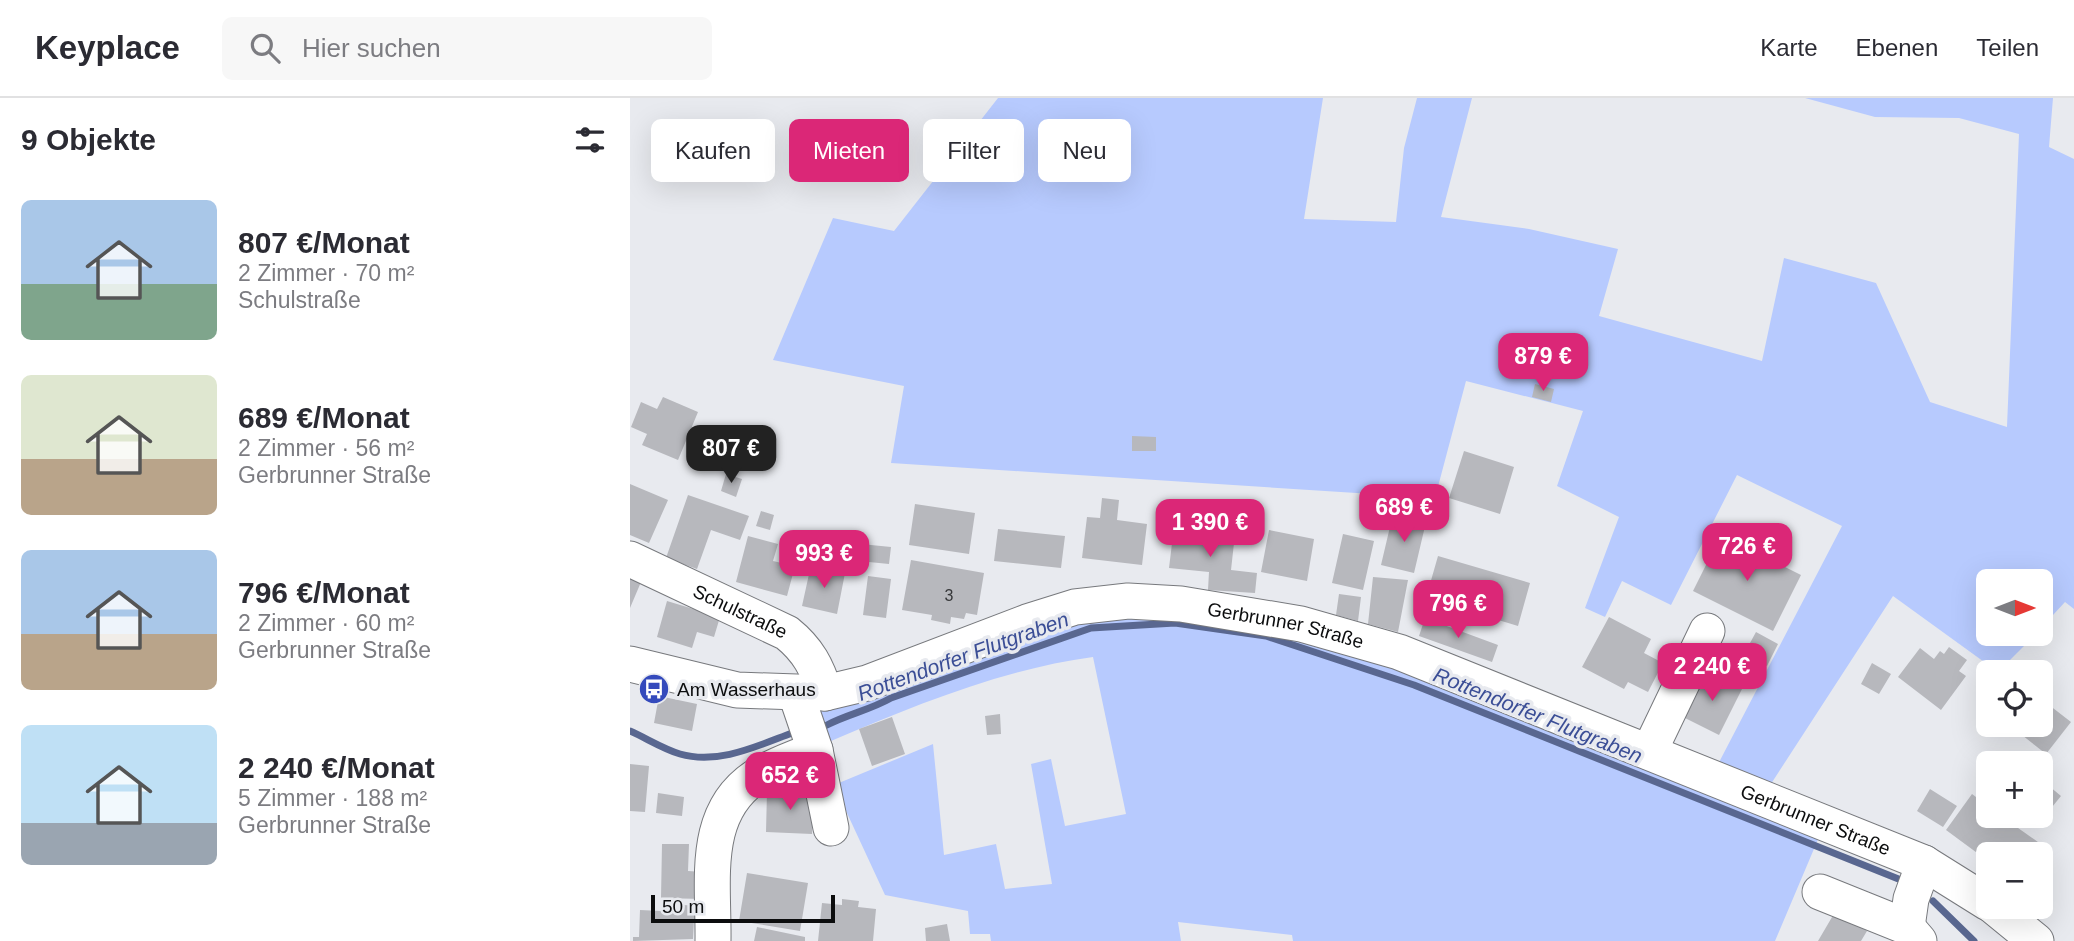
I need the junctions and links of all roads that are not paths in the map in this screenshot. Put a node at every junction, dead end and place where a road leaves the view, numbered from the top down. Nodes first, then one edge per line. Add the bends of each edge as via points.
1 (630, 559) edge
2 (1707, 631) dead end
3 (630, 664) edge
4 (808, 698) junction
5 (814, 747) junction
6 (1648, 752) junction
7 (831, 828) dead end
8 (1820, 892) dead end
9 (1916, 901) edge
10 (1976, 903) edge
11 (2009, 919) edge
12 (713, 941) edge
13 (2036, 941) edge

1 - 4 street, Schulstraße via 787,633 805,648 817,668
2 - 6 street
3 - 4 street, Gerbrunner Straße via 737,690
4 - 5 street
4 - 6 street, Gerbrunner Straße via 867,684 1075,607 1141,601 1301,624 1399,652
5 - 7 street
5 - 12 street via 761,773 736,792 720,817 715,843
6 - 9 street, Gerbrunner Straße
8 - 9 street
9 - 10 street, Gerbrunner Straße
11 - 13 street

